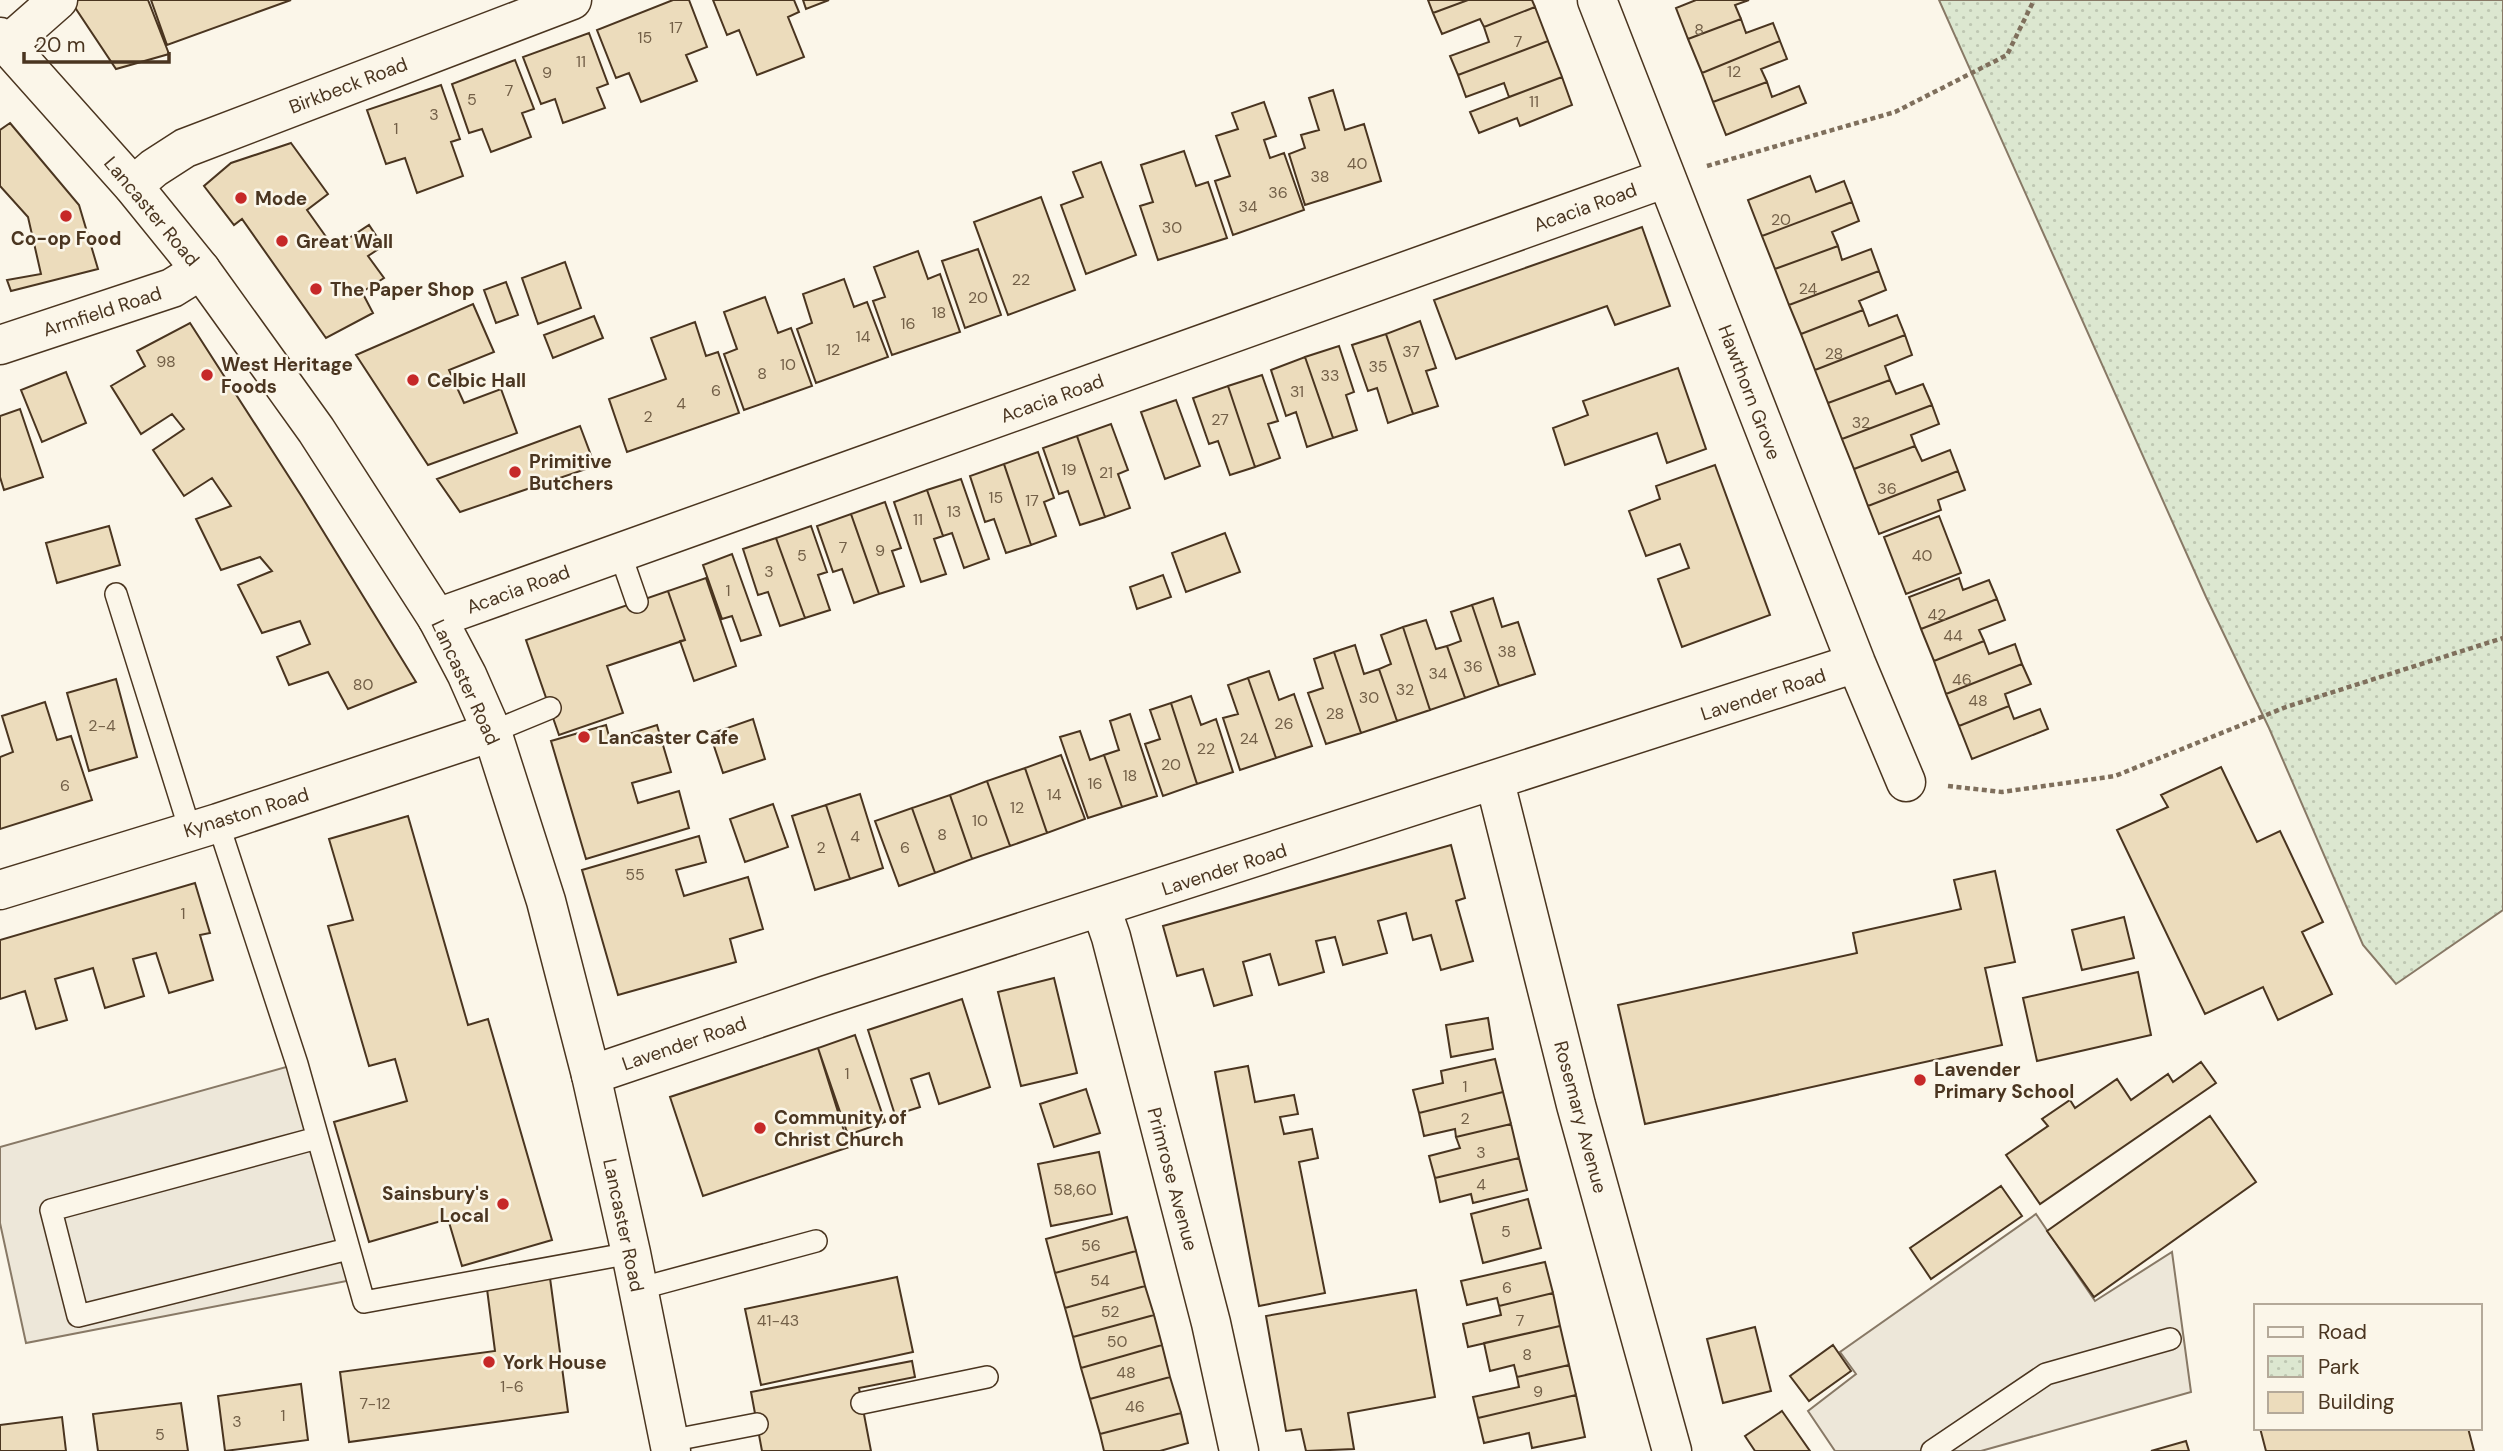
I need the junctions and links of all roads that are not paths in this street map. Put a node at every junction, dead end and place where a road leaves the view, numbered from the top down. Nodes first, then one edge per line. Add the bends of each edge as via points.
1 (58, 0) edge
2 (572, 0) edge
3 (1597, 0) edge
4 (3, 41) edge
5 (1666, 178) junction
6 (133, 186) junction
7 (201, 270) junction
8 (0, 345) edge
9 (620, 553) junction
10 (116, 594) dead end
11 (637, 602) dead end
12 (437, 618) junction
13 (1856, 663) junction
14 (550, 708) dead end
15 (492, 732) junction
16 (1495, 782) junction
17 (1906, 782) road end
18 (204, 826) junction
19 (0, 890) edge
20 (1101, 908) junction
21 (591, 1075) junction
22 (317, 1138) junction
23 (816, 1241) dead end
24 (348, 1249) junction
25 (634, 1271) junction
26 (2170, 1339) dead end
27 (986, 1377) dead end
28 (862, 1403) dead end
29 (757, 1424) dead end
30 (670, 1446) edge
31 (1239, 1451) edge
32 (1672, 1451) edge
33 (1932, 1451) edge

1 - 4 street
2 - 6 street, Birkbeck Road via 184,148
3 - 5 street, Hawthorn Grove
4 - 6 street, Lancaster Road
5 - 9 street, Acacia Road
5 - 13 street, Hawthorn Grove
6 - 7 street, Lancaster Road
7 - 8 street, Armfield Road via 172,288
7 - 12 street, Lancaster Road via 316,430
9 - 11 lane
9 - 12 street, Acacia Road
10 - 18 lane
12 - 15 street, Lancaster Road
13 - 16 street, Lavender Road
13 - 17 street, Hawthorn Grove
14 - 15 lane
15 - 18 street, Kynaston Road
15 - 21 street, Lancaster Road via 546,901
16 - 20 street, Lavender Road
16 - 32 street, Rosemary Avenue via 1576,1105
18 - 19 street, Kynaston Road
18 - 22 lane via 297,1064
20 - 21 street, Lavender Road
20 - 31 street, Primrose Avenue via 1211,1323
21 - 25 street, Lancaster Road
22 - 24 lane
22 - 24 lane via 51,1210 78,1316
23 - 25 lane
24 - 25 lane via 364,1302
25 - 30 street, Lancaster Road
26 - 33 lane via 2046,1374
27 - 28 lane
29 - 30 lane

